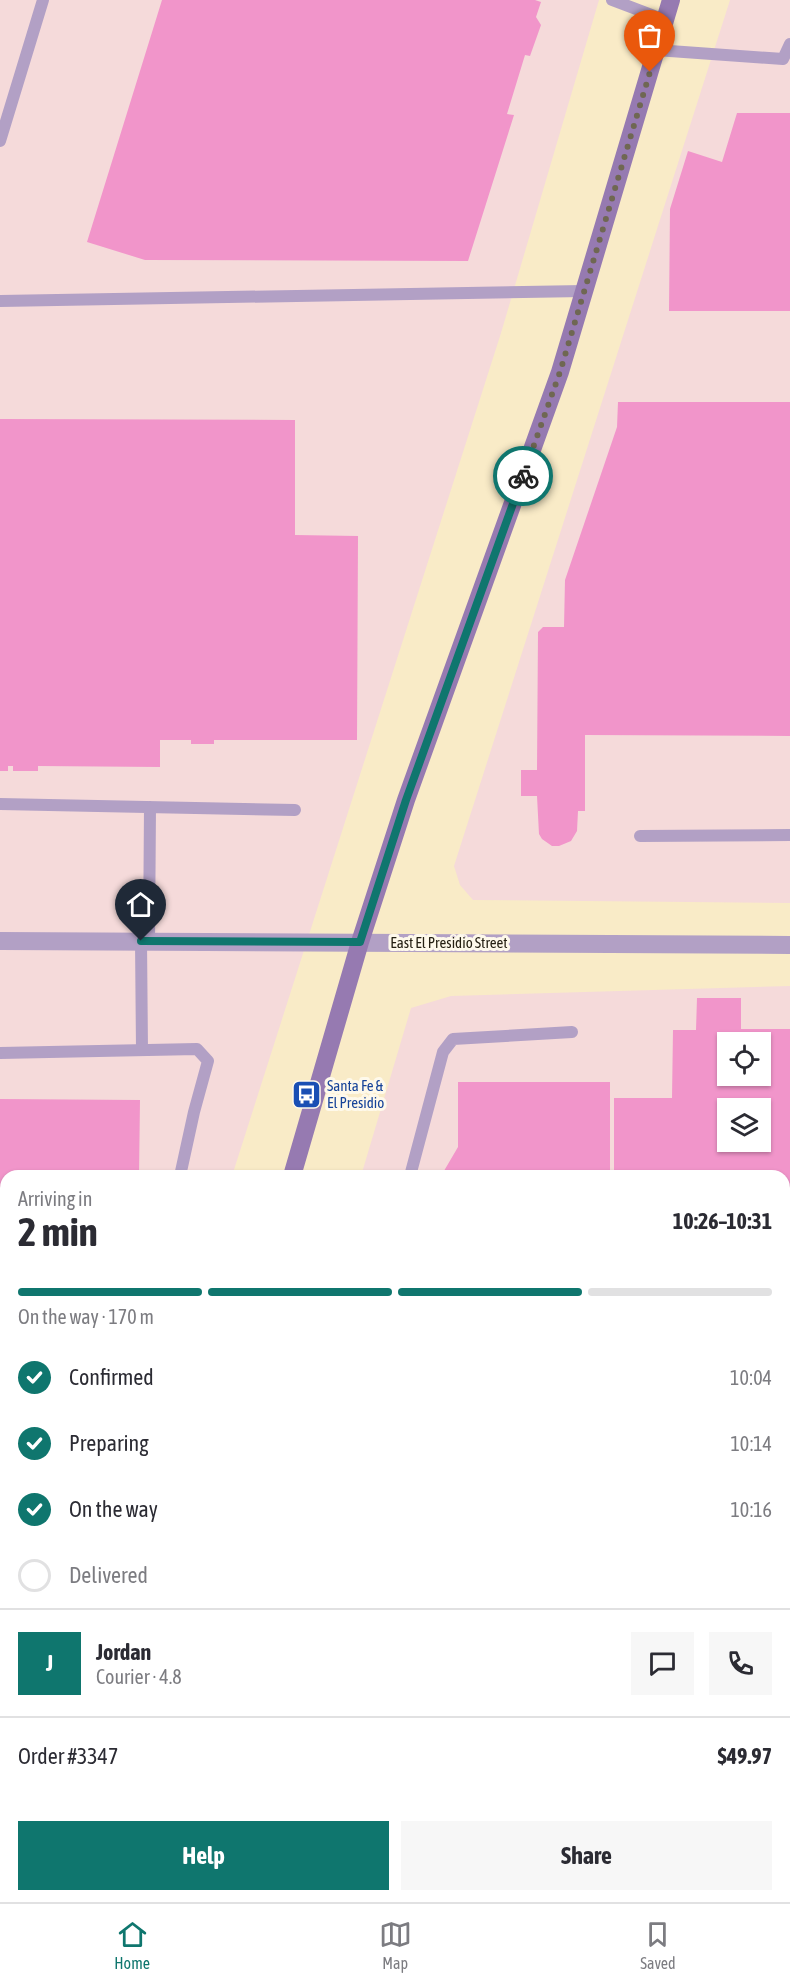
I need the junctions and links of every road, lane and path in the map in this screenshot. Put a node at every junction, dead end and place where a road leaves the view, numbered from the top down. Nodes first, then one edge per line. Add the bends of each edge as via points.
1 (43, 0) edge
2 (612, 0) edge
3 (671, 0) edge
4 (665, 20) junction
5 (790, 44) edge
6 (656, 50) junction
7 (0, 141) edge
8 (584, 291) junction
9 (0, 300) edge
10 (0, 804) edge
11 (150, 807) junction
12 (295, 810) dead end
13 (790, 835) edge
14 (640, 836) dead end
15 (0, 941) edge
16 (145, 941) junction
17 (360, 942) junction
18 (790, 945) edge
19 (572, 1032) dead end
20 (142, 1050) junction
21 (0, 1053) edge
22 (181, 1170) edge
23 (294, 1170) edge
24 (412, 1170) edge

1 - 7 lane
2 - 4 lane
3 - 4 main road
4 - 6 main road
5 - 6 lane via 783,59
6 - 8 main road
8 - 9 lane
8 - 17 main road via 560,372 406,800
10 - 11 lane
11 - 12 lane
11 - 16 lane
13 - 14 lane
15 - 16 street, East El Presidio Street
16 - 17 street, East El Presidio Street
16 - 20 lane
17 - 18 street, East El Presidio Street
17 - 23 main road
19 - 24 lane via 453,1039 443,1052
20 - 21 lane
20 - 22 lane via 197,1049 208,1061

